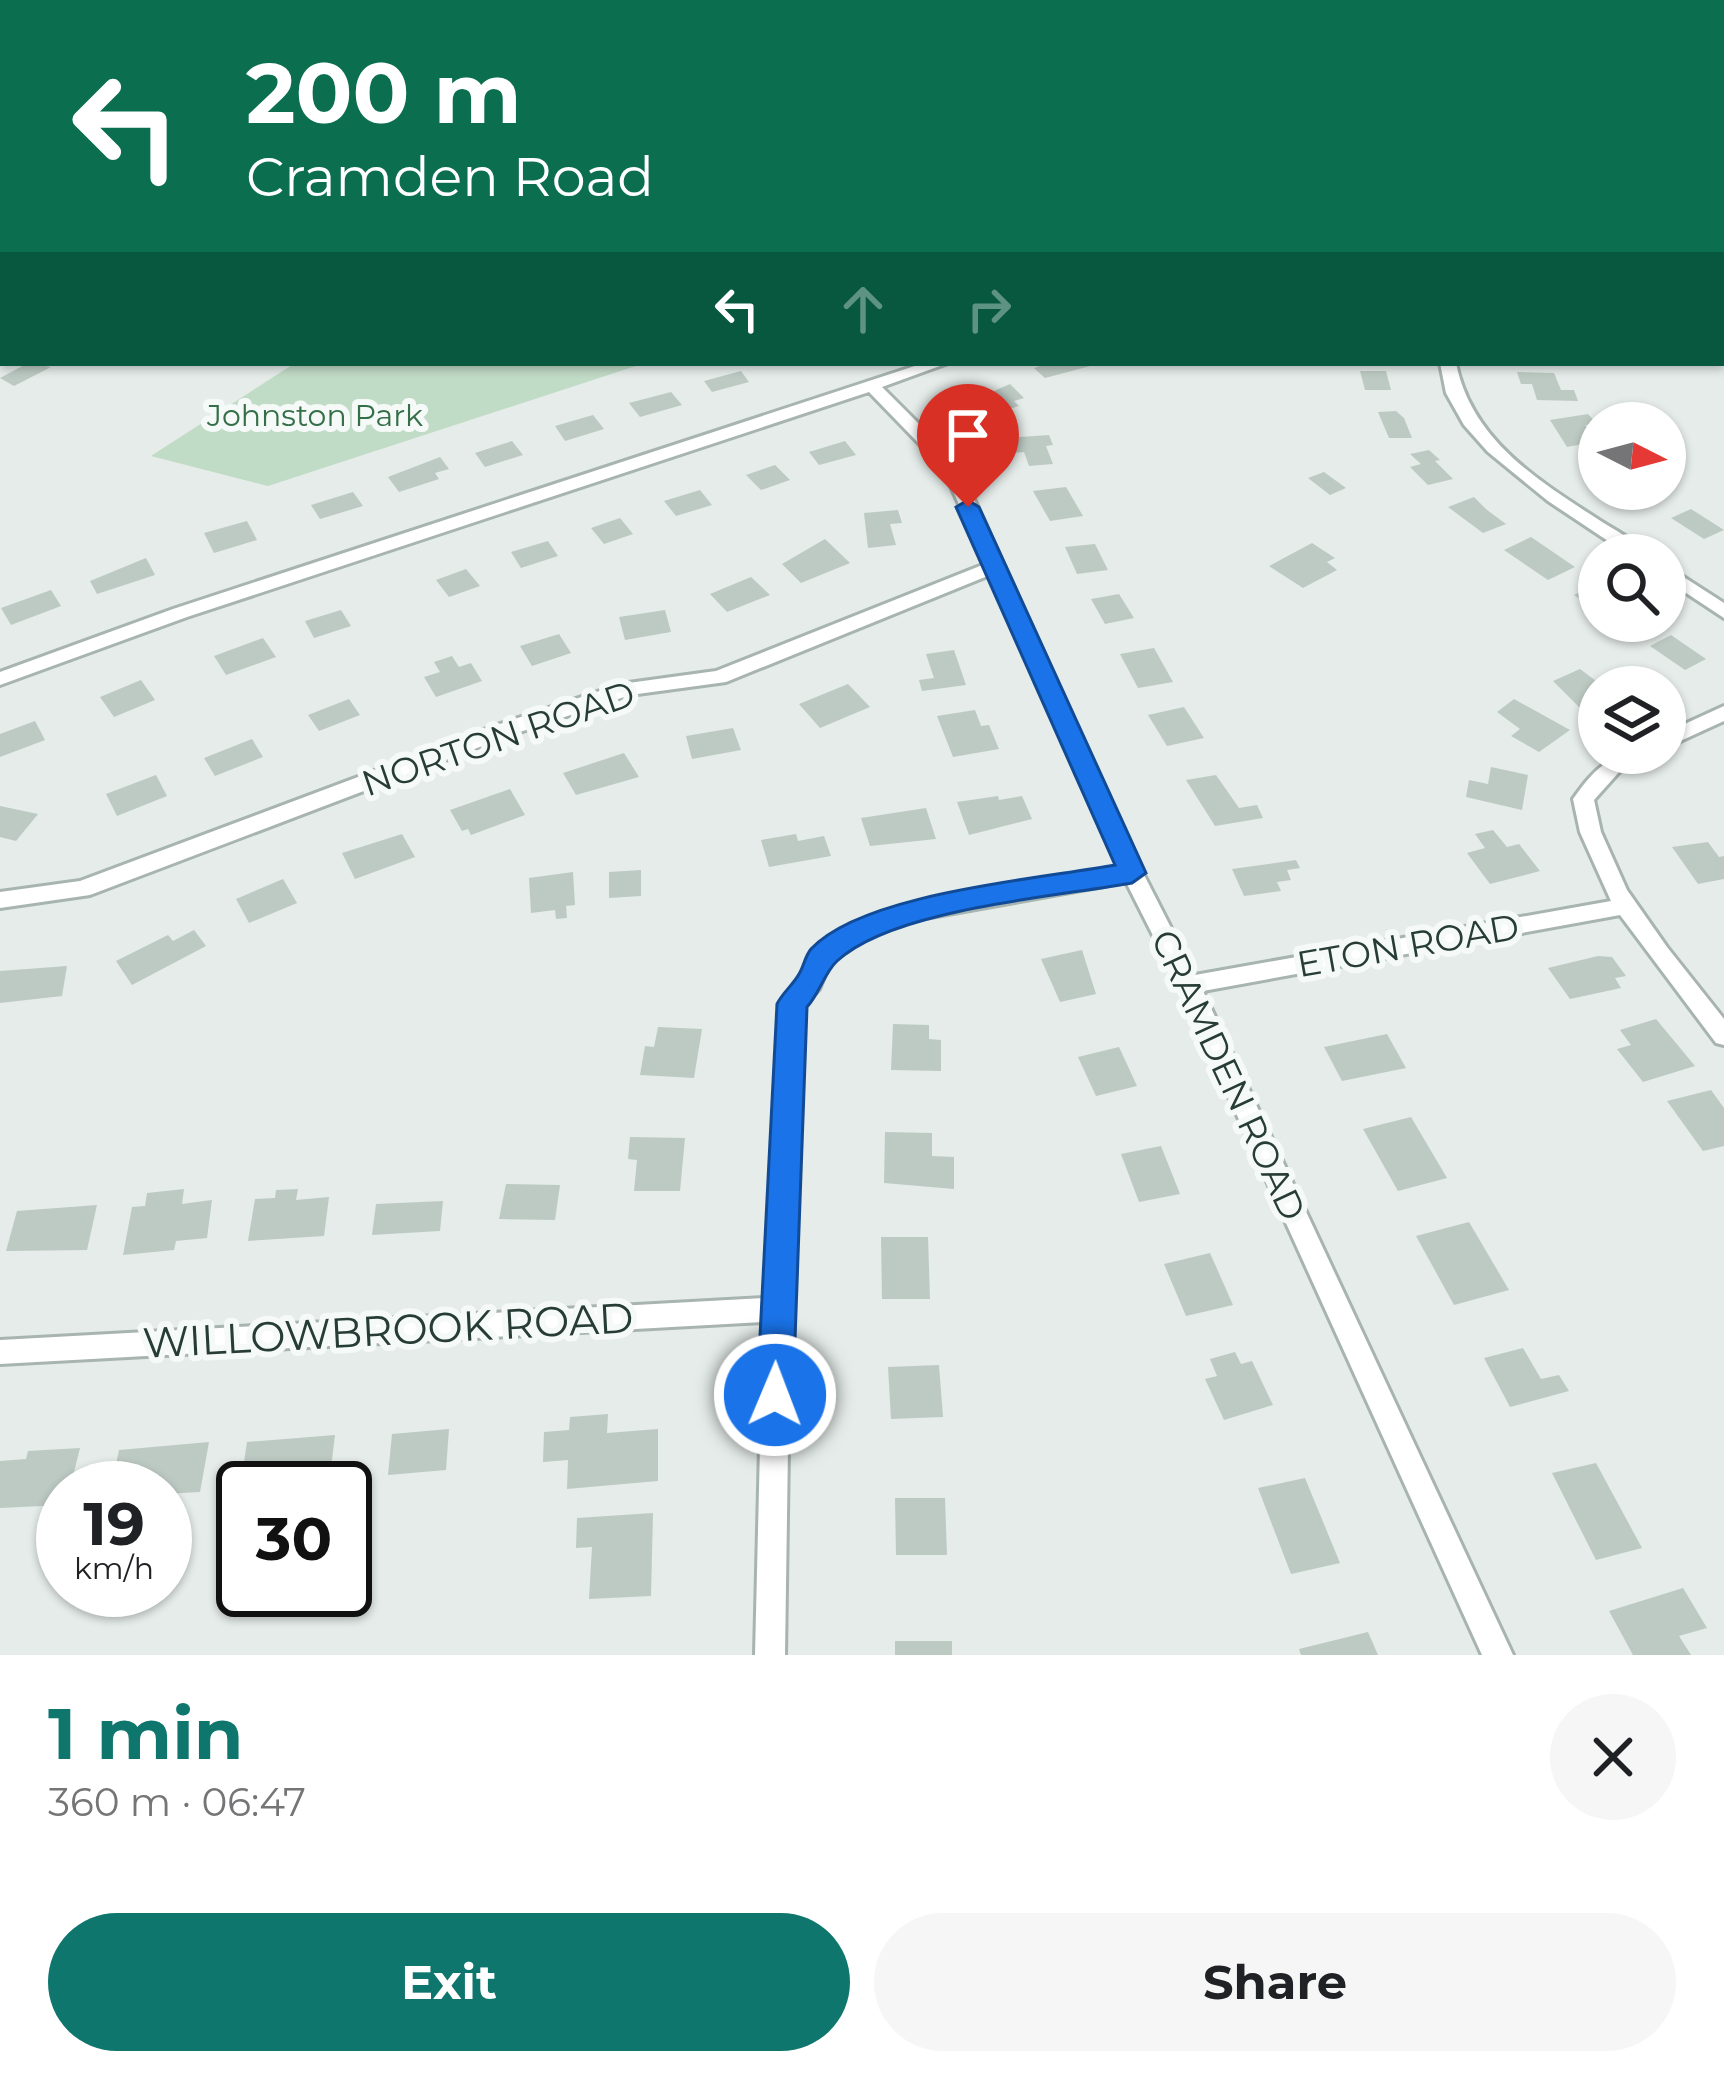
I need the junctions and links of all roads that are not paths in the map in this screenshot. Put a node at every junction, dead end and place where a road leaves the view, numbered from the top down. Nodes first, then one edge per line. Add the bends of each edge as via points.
1 (931, 366) edge
2 (1448, 366) edge
3 (871, 385) junction
4 (1612, 534) edge
5 (993, 567) junction
6 (1686, 586) edge
7 (1724, 611) edge
8 (0, 679) edge
9 (1724, 713) edge
10 (1686, 731) edge
11 (1605, 774) edge
12 (1132, 873) junction
13 (0, 900) edge
14 (1626, 906) junction
15 (1189, 985) junction
16 (1724, 1036) edge
17 (777, 1309) junction
18 (0, 1352) edge
19 (770, 1655) edge
20 (1498, 1655) edge

1 - 3 street
2 - 4 street via 1448,380 1496,451
3 - 5 street, CRAMDEN ROAD via 955,477
3 - 8 street
5 - 12 street, CRAMDEN ROAD
5 - 13 street, NORTON ROAD via 719,677 628,689 82,889
6 - 7 street
9 - 10 street
11 - 14 street via 1582,799 1588,838
12 - 15 street, CRAMDEN ROAD
12 - 17 street via 913,912 864,928 821,957 792,1004
14 - 15 street, ETON ROAD
14 - 16 street
15 - 20 street, CRAMDEN ROAD
17 - 18 street, WILLOWBROOK ROAD
17 - 19 street

